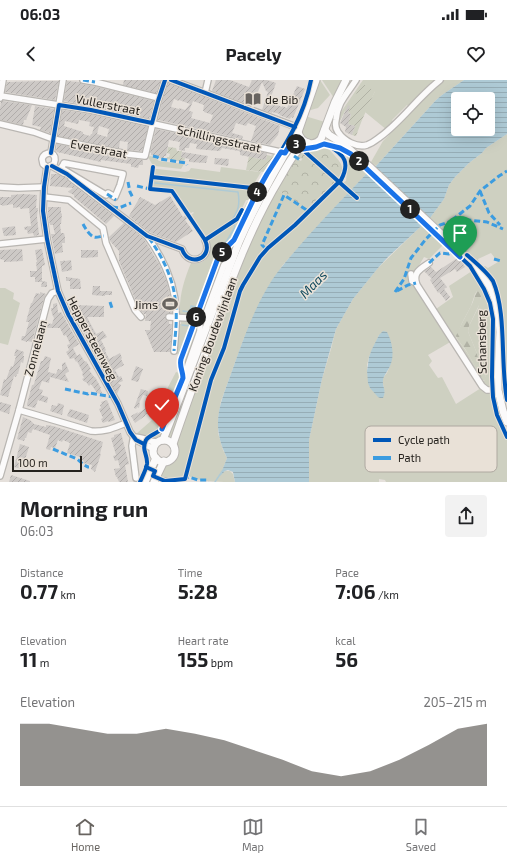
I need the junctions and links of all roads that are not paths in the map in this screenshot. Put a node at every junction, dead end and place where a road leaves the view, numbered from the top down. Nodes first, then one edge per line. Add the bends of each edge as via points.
1 (3, 80) edge
2 (63, 80) edge
3 (83, 80) edge
4 (165, 80) edge
5 (171, 80) edge
6 (208, 80) edge
7 (316, 80) edge
8 (346, 80) edge
9 (355, 80) edge
10 (440, 80) edge
11 (205, 93) junction
12 (0, 97) edge
13 (159, 98) junction
14 (59, 105) junction
15 (152, 123) junction
16 (0, 124) edge
17 (297, 129) junction
18 (325, 130) junction
19 (321, 138) junction
20 (53, 139) junction
21 (308, 143) junction
22 (346, 147) junction
23 (51, 153) junction
24 (285, 153) junction
25 (64, 163) joint
26 (50, 166) junction
27 (0, 187) edge
28 (44, 187) junction
29 (44, 197) junction
30 (147, 236) junction
31 (47, 239) junction
32 (205, 240) dead end
33 (0, 244) edge
34 (230, 261) junction
35 (429, 263) dead end
36 (236, 269) junction
37 (411, 274) dead end
38 (416, 283) junction
39 (58, 291) junction
40 (205, 316) junction
41 (141, 317) dead end
42 (169, 318) dead end
43 (178, 318) junction
44 (195, 320) junction
45 (200, 331) junction
46 (174, 352) dead end
47 (188, 376) junction
48 (498, 390) junction
49 (19, 410) junction
50 (507, 422) edge
51 (126, 423) junction
52 (134, 437) junction
53 (158, 444) junction
54 (172, 444) junction
55 (156, 458) junction
56 (164, 461) junction
57 (0, 476) edge
58 (136, 478) dead end
59 (145, 482) edge
60 (154, 482) edge

1 - 12 street
2 - 14 street
3 - 13 street
4 - 13 street
5 - 11 street
6 - 11 street
7 - 17 main road, Koning Boudewijnlaan
8 - 18 main road
9 - 10 street via 339,106 335,126 342,136 362,146 373,143 383,135
11 - 17 street
12 - 14 street, Vullerstraat
13 - 15 street
14 - 15 street, Vullerstraat
14 - 20 street
15 - 20 street, Everstraat via 146,156
15 - 24 street, Schillingsstraat
16 - 20 street, Everstraat
17 - 21 main road via 301,139
17 - 24 main road, Koning Boudewijnlaan
18 - 19 main road
18 - 22 main road, Schansberg
19 - 21 main road via 317,142
19 - 22 main road
20 - 23 street
21 - 36 main road, Koning Boudewijnlaan via 300,148 274,188
22 - 48 main road, Schansberg via 444,237 476,268 487,283 494,296 500,325
23 - 26 street via 56,159
23 - 26 street via 44,154 42,159 43,164
24 - 34 main road, Koning Boudewijnlaan via 246,224
25 - 25 street via 61,168 106,195 108,193 115,197 123,174
26 - 28 street, Heppersteenweg
26 - 30 street via 67,174
27 - 28 street
28 - 29 street, Heppersteenweg
29 - 31 street, Heppersteenweg
29 - 41 street via 70,200 103,228 135,310
30 - 32 street via 182,248 186,256 192,259 199,259 205,254
30 - 43 street via 168,272
31 - 33 street
31 - 39 street, Heppersteenweg
34 - 36 street, Koning Boudewijnlaan
34 - 40 street via 224,265
34 - 47 main road, Koning Boudewijnlaan
35 - 38 street via 417,272
36 - 54 main road, Koning Boudewijnlaan
37 - 38 street, Schansberg via 412,281
38 - 48 street, Schansberg via 482,386 487,390
39 - 49 street, Zonnelaan via 52,293 48,299
39 - 51 street, Heppersteenweg
40 - 44 street
40 - 45 street
42 - 43 street
43 - 44 street
43 - 46 street
44 - 45 street via 200,326
45 - 47 street via 188,365
47 - 53 main road, Koning Boudewijnlaan
48 - 50 main road
49 - 51 street via 99,432
49 - 57 street, Zonnelaan
51 - 52 street, Heppersteenweg
52 - 53 street
52 - 58 street via 132,445
53 - 54 main road via 170,441
53 - 55 main road via 154,455
54 - 56 main road via 175,449 174,455 170,460
55 - 56 main road
55 - 59 main road
56 - 60 main road

